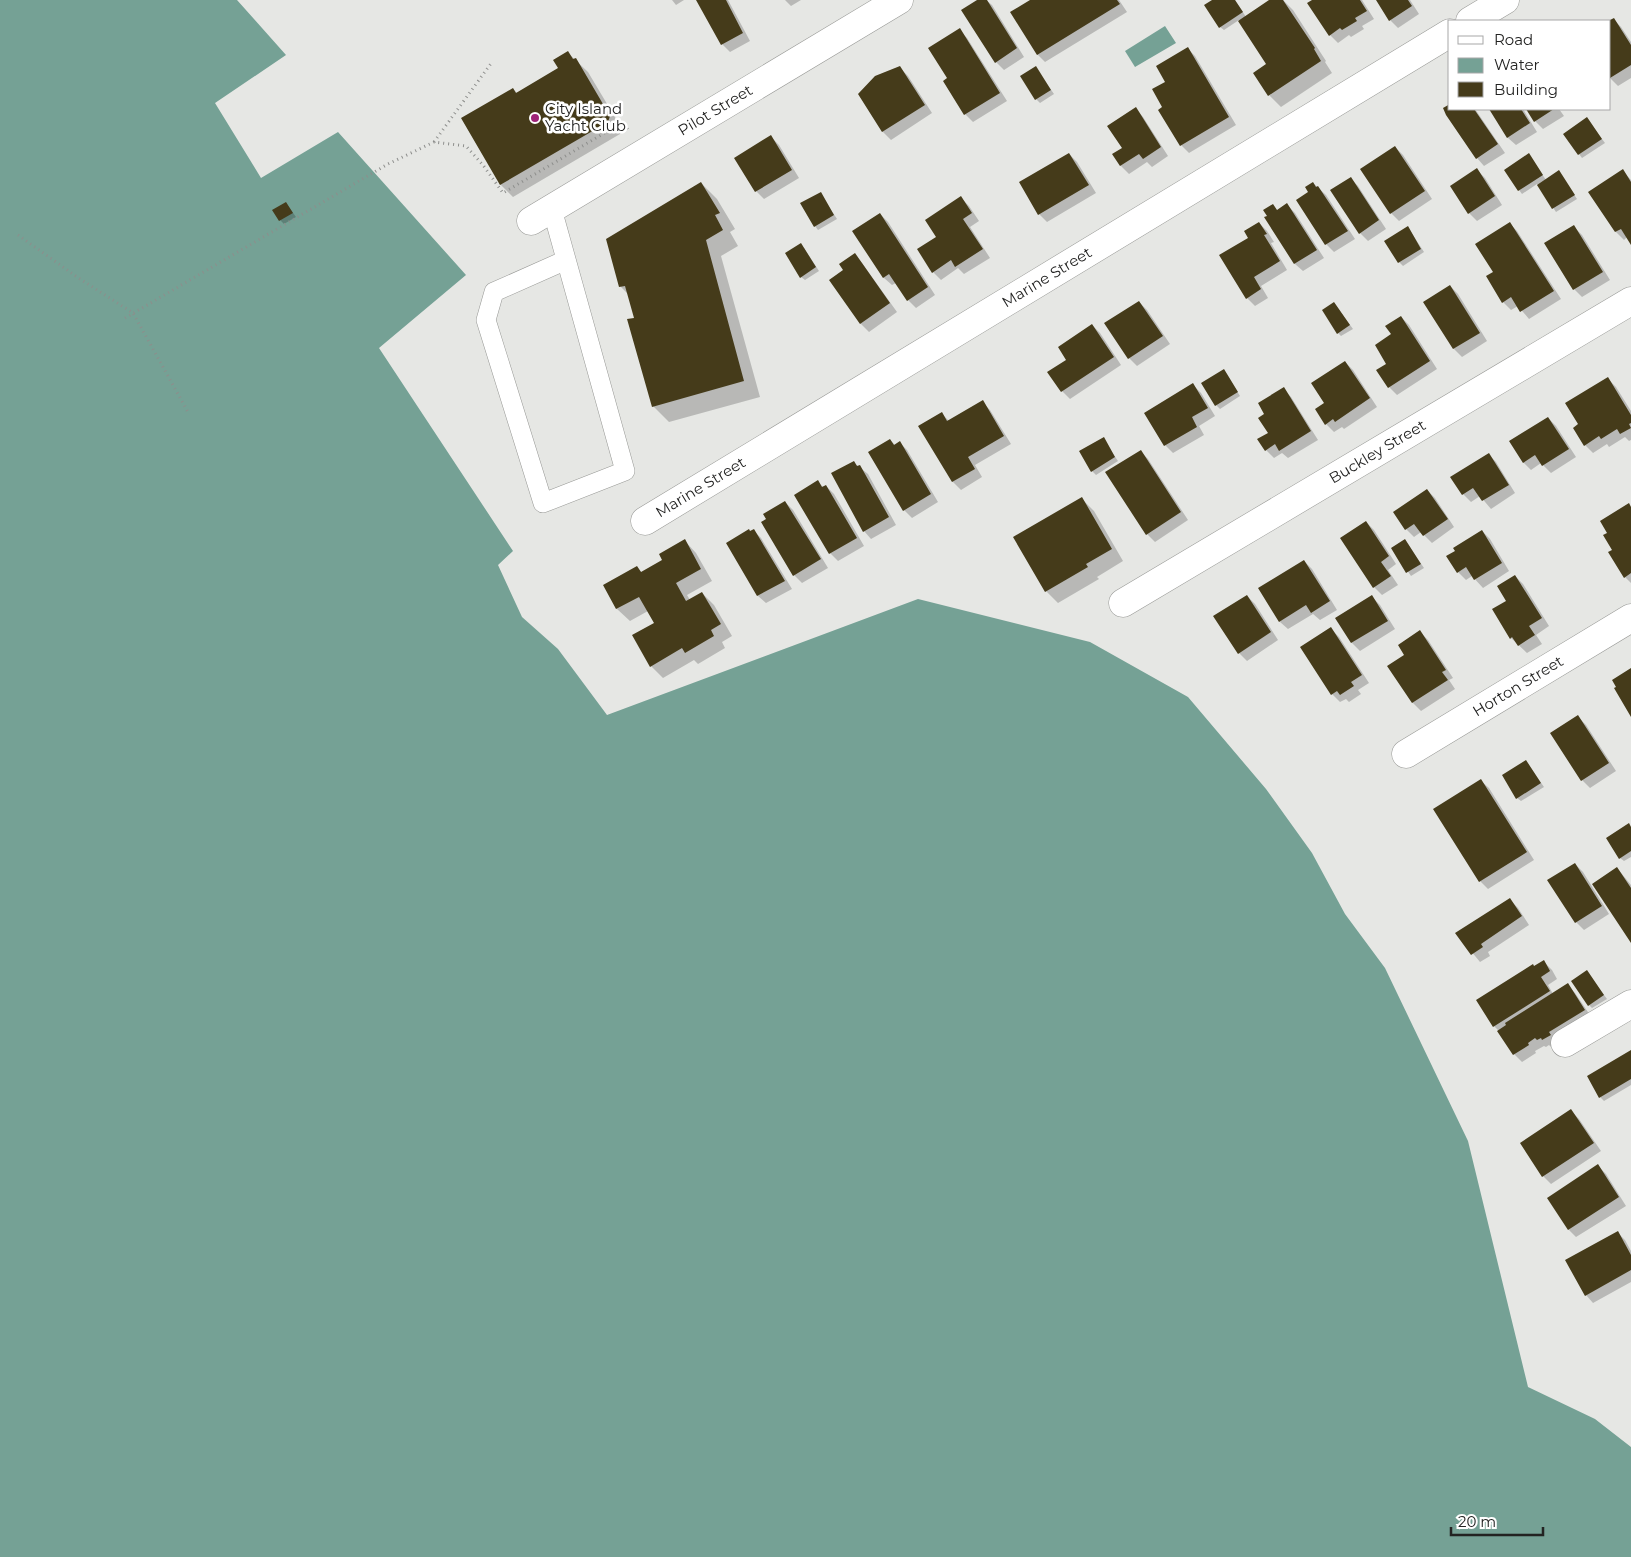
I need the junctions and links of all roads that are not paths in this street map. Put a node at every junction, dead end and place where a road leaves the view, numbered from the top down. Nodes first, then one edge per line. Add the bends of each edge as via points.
1 (898, 0) edge
2 (1505, 0) edge
3 (1472, 20) edge
4 (1448, 35) edge
5 (542, 215) joint
6 (566, 260) junction
7 (1631, 301) edge
8 (645, 521) dead end
9 (1123, 602) dead end
10 (1631, 618) edge
11 (1406, 754) dead end
12 (1631, 1004) edge
13 (1565, 1044) dead end

1 - 5 street, Pilot Street
2 - 3 street
4 - 8 street, Marine Street
5 - 6 lane
6 - 6 lane via 625,471 543,502 486,320 494,292
7 - 9 street, Buckley Street
10 - 11 street, Horton Street
12 - 13 street

